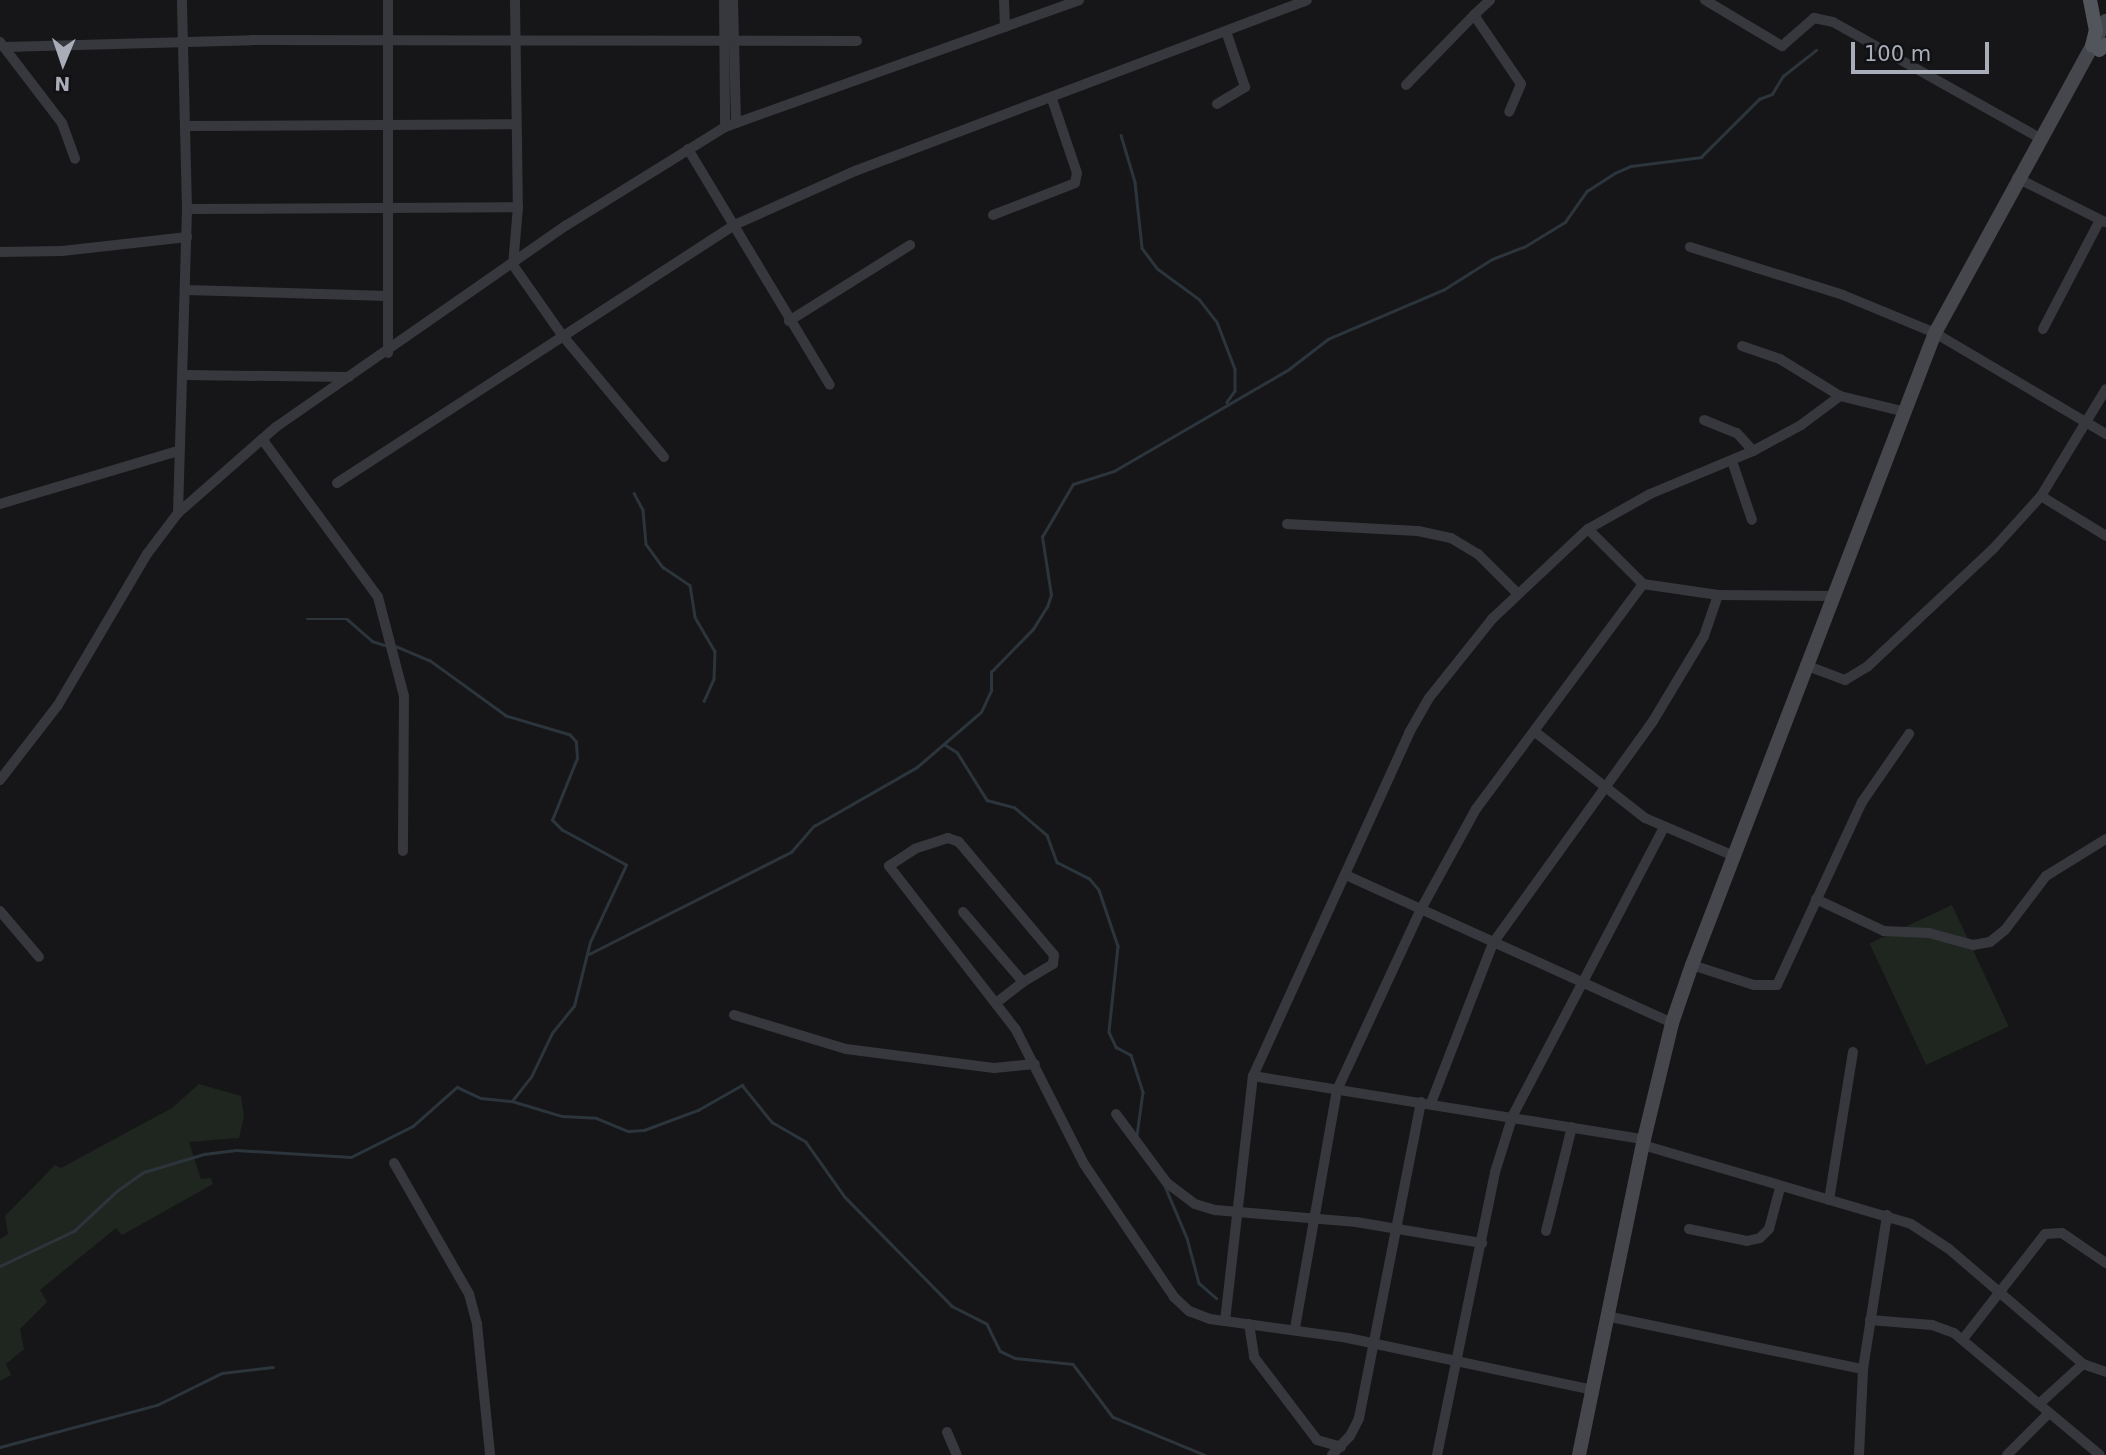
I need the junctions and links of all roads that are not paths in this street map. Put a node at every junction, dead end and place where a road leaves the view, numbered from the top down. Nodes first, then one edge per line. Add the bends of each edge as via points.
1 (182, 0) edge
2 (388, 0) edge
3 (515, 0) edge
4 (724, 0) edge
5 (733, 0) edge
6 (1004, 0) edge
7 (1079, 0) edge
8 (1307, 0) edge
9 (1490, 0) edge
10 (1705, 0) edge
11 (2090, 0) edge
12 (1474, 15) junction
13 (2106, 21) edge
14 (1005, 27) junction
15 (1227, 34) junction
16 (728, 40) junction
17 (183, 41) junction
18 (389, 41) junction
19 (513, 41) junction
20 (857, 41) dead end
21 (3, 44) edge
22 (2101, 45) edge
23 (1406, 85) dead end
24 (1052, 99) junction
25 (1217, 104) dead end
26 (1509, 112) dead end
27 (736, 122) junction
28 (515, 124) junction
29 (186, 126) junction
30 (385, 126) junction
31 (725, 127) junction
32 (2040, 138) junction
33 (688, 149) junction
34 (75, 159) dead end
35 (2017, 178) junction
36 (518, 207) junction
37 (187, 209) junction
38 (388, 211) junction
39 (993, 215) dead end
40 (2103, 221) edge
41 (732, 226) junction
42 (187, 237) junction
43 (910, 245) dead end
44 (1690, 247) dead end
45 (0, 252) edge
46 (513, 265) junction
47 (186, 290) junction
48 (387, 296) junction
49 (789, 321) junction
50 (2043, 329) dead end
51 (1935, 333) junction
52 (562, 335) junction
53 (1742, 346) dead end
54 (388, 353) junction
55 (183, 375) junction
56 (349, 377) junction
57 (830, 385) dead end
58 (2106, 389) edge
59 (1840, 396) junction
60 (1902, 411) junction
61 (1704, 420) dead end
62 (2087, 423) junction
63 (2106, 434) edge
64 (262, 439) junction
65 (178, 451) junction
66 (1753, 451) junction
67 (664, 457) dead end
68 (1732, 461) junction
69 (337, 483) dead end
70 (2041, 496) junction
71 (0, 504) edge
72 (178, 513) junction
73 (1752, 520) dead end
74 (1287, 524) dead end
75 (1588, 529) junction
76 (2106, 536) edge
77 (1643, 584) junction
78 (1517, 593) junction
79 (1718, 595) junction
80 (1832, 596) junction
81 (1805, 665) junction
82 (1534, 731) junction
83 (1909, 734) dead end
84 (0, 780) edge
85 (1604, 789) junction
86 (1663, 829) junction
87 (2106, 839) edge
88 (403, 851) dead end
89 (1734, 856) junction
90 (1348, 876) junction
91 (1816, 899) junction
92 (1421, 909) junction
93 (0, 911) edge
94 (963, 912) dead end
95 (1493, 943) junction
96 (39, 957) dead end
97 (1692, 965) junction
98 (1023, 982) junction
99 (1584, 985) junction
100 (996, 1003) junction
101 (734, 1015) dead end
102 (1672, 1023) junction
103 (1853, 1052) dead end
104 (1035, 1064) junction
105 (1254, 1076) junction
106 (1337, 1090) junction
107 (1426, 1103) junction
108 (1116, 1114) dead end
109 (1513, 1115) junction
110 (1572, 1127) junction
111 (1643, 1142) junction
112 (394, 1163) dead end
113 (1780, 1188) junction
114 (1829, 1200) junction
115 (1235, 1211) junction
116 (1888, 1216) junction
117 (1314, 1217) junction
118 (1396, 1228) junction
119 (1689, 1229) dead end
120 (1546, 1231) dead end
121 (1482, 1243) junction
122 (2106, 1263) edge
123 (1999, 1293) junction
124 (1606, 1316) junction
125 (1870, 1320) junction
126 (1225, 1321) junction
127 (1250, 1324) junction
128 (1295, 1328) junction
129 (1963, 1339) junction
130 (1375, 1344) junction
131 (1453, 1364) junction
132 (2083, 1364) junction
133 (1863, 1369) junction
134 (2106, 1373) edge
135 (1593, 1390) junction
136 (2039, 1404) junction
137 (2049, 1413) junction
138 (947, 1432) dead end
139 (1341, 1447) junction
140 (490, 1455) edge
141 (957, 1455) edge
142 (1332, 1455) edge
143 (1437, 1455) edge
144 (1579, 1455) edge
145 (1859, 1455) edge
146 (2007, 1455) edge
147 (2100, 1455) edge

1 - 17 street
2 - 18 street
3 - 19 street
4 - 16 street
5 - 16 street
6 - 14 street
7 - 14 street
8 - 15 street
9 - 12 street
10 - 32 street via 1782,47 1814,18 1833,22
11 - 22 main road
12 - 23 street
12 - 26 street via 1521,84
13 - 22 street
14 - 27 street
15 - 24 street
15 - 25 street via 1245,87
16 - 19 street
16 - 20 street
16 - 27 street
16 - 31 street
17 - 18 street
17 - 21 street
17 - 29 street
18 - 19 street
18 - 30 street
19 - 28 street
21 - 34 street via 62,123
22 - 32 street
24 - 39 street via 1077,173 1075,183
24 - 41 street via 855,171
27 - 31 street
28 - 30 street
28 - 36 street
29 - 30 street
29 - 37 street
30 - 38 street
31 - 33 street
32 - 35 street
33 - 41 street
33 - 46 street
35 - 40 street
35 - 51 street
36 - 38 street
36 - 46 street
37 - 38 street
37 - 42 street
38 - 48 street
40 - 50 street
41 - 49 street
41 - 52 street
42 - 45 street via 62,251
42 - 47 street
43 - 49 street
44 - 51 street via 1843,295
46 - 52 street
46 - 54 street
47 - 48 street
47 - 55 street
48 - 54 street
49 - 57 street
51 - 60 street
51 - 62 street
52 - 67 street
52 - 69 street
53 - 59 street via 1780,359
54 - 56 street
55 - 56 street
55 - 65 street
56 - 64 street
58 - 62 street
59 - 60 street
59 - 66 street via 1801,425
60 - 80 street
61 - 66 street via 1737,433
62 - 63 street
62 - 70 street
64 - 72 street
64 - 88 street via 378,597 404,696
65 - 71 street
65 - 72 street
66 - 68 street
68 - 73 street
68 - 75 street via 1650,494
70 - 76 street
70 - 81 street via 1993,549 1853,677 1837,678
72 - 84 street via 147,554 58,705
74 - 78 street via 1418,531 1451,538 1478,554
75 - 77 street
75 - 78 street
77 - 79 street
77 - 82 street
78 - 90 street via 1465,648 1429,698 1375,806
79 - 80 street
79 - 85 street via 1698,647
80 - 81 street
81 - 89 street
82 - 85 street
82 - 92 street via 1476,809
83 - 91 street via 1862,802
85 - 86 street
85 - 95 street
86 - 89 street
86 - 99 street
87 - 91 street via 2046,876 2005,930 1990,942 1973,945 1929,933 1884,932
89 - 97 street
90 - 92 street
90 - 105 street
91 - 97 street via 1777,985 1754,985
92 - 95 street
92 - 106 street
93 - 96 street
94 - 98 street
95 - 99 street
95 - 107 street
97 - 102 street
98 - 100 street
98 - 100 street via 1053,964 1054,955 963,846 948,838 894,862 889,866
99 - 102 street
99 - 109 street
100 - 104 street
101 - 104 street via 846,1049 994,1068
102 - 111 street
103 - 114 street
104 - 126 street via 1084,1164 1174,1297 1199,1316
105 - 106 street
105 - 115 street
106 - 107 street
106 - 117 street
107 - 109 street
107 - 118 street
108 - 115 street via 1142,1154 1181,1196 1215,1210
109 - 110 street
109 - 121 street via 1495,1172
110 - 111 street
110 - 120 street
111 - 113 street
111 - 124 street
112 - 140 street via 469,1294
113 - 114 street
113 - 119 street via 1769,1229 1760,1238 1747,1241
114 - 116 street
115 - 117 street
115 - 126 street
116 - 123 street via 1930,1234
116 - 125 street
117 - 118 street
117 - 128 street
118 - 121 street
118 - 130 street
121 - 131 street
122 - 123 street via 2052,1231
123 - 129 street
123 - 132 street
124 - 133 street
124 - 135 street
125 - 129 street via 1943,1328
125 - 133 street
126 - 127 street
127 - 128 street
127 - 139 street via 1254,1357 1317,1440
128 - 130 street
129 - 136 street
130 - 131 street
130 - 139 street via 1359,1418
131 - 135 street
131 - 143 street
132 - 134 street
132 - 136 street
133 - 145 street
135 - 144 street
136 - 137 street
137 - 146 street
137 - 147 street
138 - 141 street
139 - 142 street

